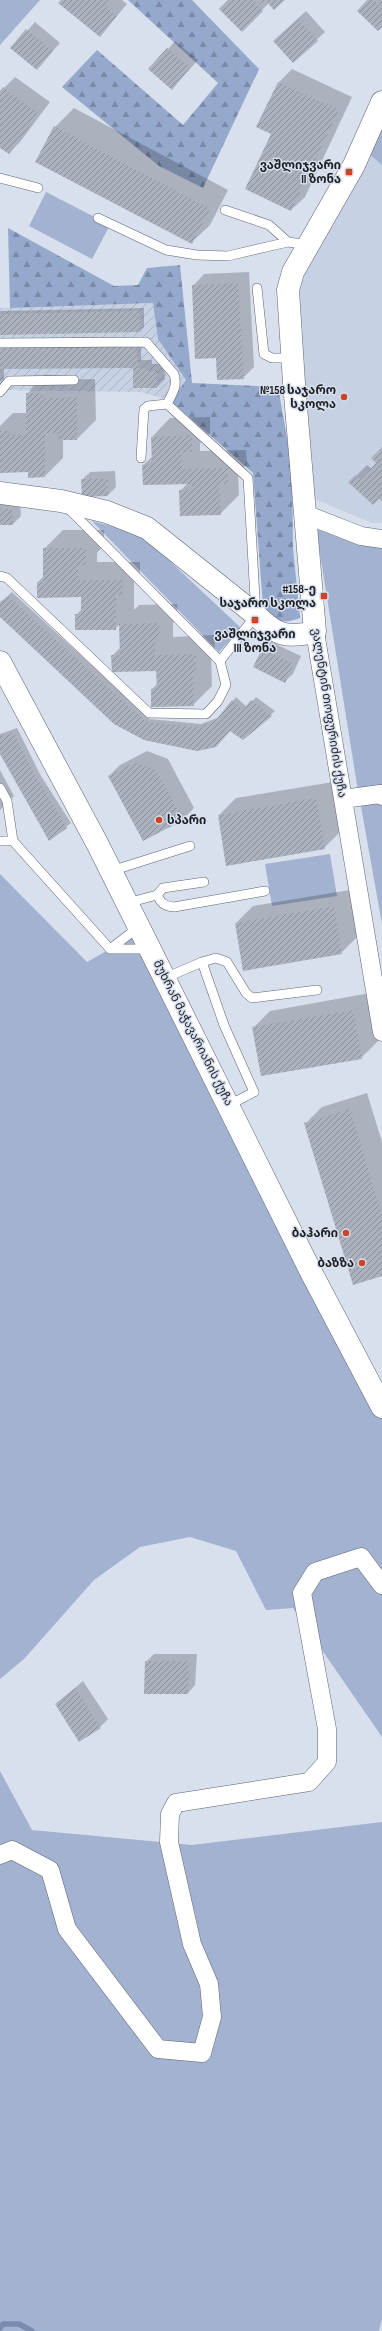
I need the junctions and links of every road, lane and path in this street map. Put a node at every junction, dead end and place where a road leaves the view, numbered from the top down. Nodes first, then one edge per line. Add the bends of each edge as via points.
1 (382, 102) edge
2 (0, 178) edge
3 (38, 188) dead end
4 (225, 210) dead end
5 (98, 218) dead end
6 (288, 242) junction
7 (309, 245) junction
8 (257, 288) dead end
9 (0, 343) edge
10 (292, 358) junction
11 (74, 380) dead end
12 (0, 392) edge
13 (167, 404) junction
14 (141, 458) dead end
15 (0, 493) edge
16 (61, 501) junction
17 (305, 514) junction
18 (382, 539) edge
19 (0, 576) edge
20 (256, 615) junction
21 (315, 632) junction
22 (220, 661) junction
23 (0, 662) edge
24 (0, 788) edge
25 (382, 796) edge
26 (343, 799) junction
27 (0, 841) edge
28 (13, 841) junction
29 (190, 846) dead end
30 (111, 871) junction
31 (204, 882) dead end
32 (265, 891) dead end
33 (157, 895) junction
34 (130, 910) junction
35 (110, 949) junction
36 (150, 950) junction
37 (202, 962) junction
38 (165, 978) junction
39 (317, 990) dead end
40 (382, 1032) edge
41 (229, 1105) junction
42 (382, 1407) edge
43 (382, 1585) edge
44 (0, 1855) edge

1 - 7 street, ვალენტინ თოფურიძის ქუჩა via 354,165
2 - 3 lane
4 - 6 lane via 269,225
5 - 6 lane via 166,250 197,255 228,256
6 - 7 lane
7 - 10 street, ვალენტინ თოფურიძის ქუჩა via 293,272 288,290
8 - 10 lane via 264,354 272,358
9 - 13 lane via 146,342 174,374 176,386
10 - 17 street, ვალენტინ თოფურიძის ქუჩა
11 - 12 lane via 9,380
13 - 14 lane via 148,406 144,409
13 - 20 lane via 248,478
15 - 16 street
16 - 20 street via 107,512 147,528
16 - 22 lane
17 - 18 street via 361,536
17 - 21 street, ვალენტინ თოფურიძის ქუჩა
19 - 22 lane via 7,578 149,713 206,714 218,702 226,684
20 - 21 street via 271,630 294,636
20 - 22 lane
21 - 26 street, ვალენტინ თოფურიძის ქუჩა
23 - 30 street, მუხრან მაჭავარიანის ქუჩა
24 - 28 lane via 7,801
25 - 26 street via 380,794
26 - 40 street, ვალენტინ თოფურიძის ქუჩა
27 - 28 lane
28 - 35 lane
29 - 30 lane
30 - 34 street, მუხრან მაჭავარიანის ქუჩა
31 - 33 lane via 163,888
32 - 33 lane via 174,906 166,906 160,902
33 - 34 lane
34 - 35 lane via 135,927
34 - 36 street, მუხრან მაჭავარიანის ქუჩა
35 - 36 lane
36 - 38 street, მუხრან მაჭავარიანის ქუჩა
37 - 38 lane
37 - 39 lane via 216,958 227,962 246,993 252,998
37 - 41 lane via 224,1025 254,1092
38 - 41 street, მუხრან მაჭავარიანის ქუჩა
41 - 42 street, მუხრან მაჭავარიანის ქუჩა via 311,1272
43 - 44 street via 361,1557 315,1572 302,1593 327,1729 326,1762 309,1782 176,1803 170,1814 169,1842 184,1912 192,1944 208,1984 212,2017 202,2053 158,2049 67,1929 50,1870 12,1850

